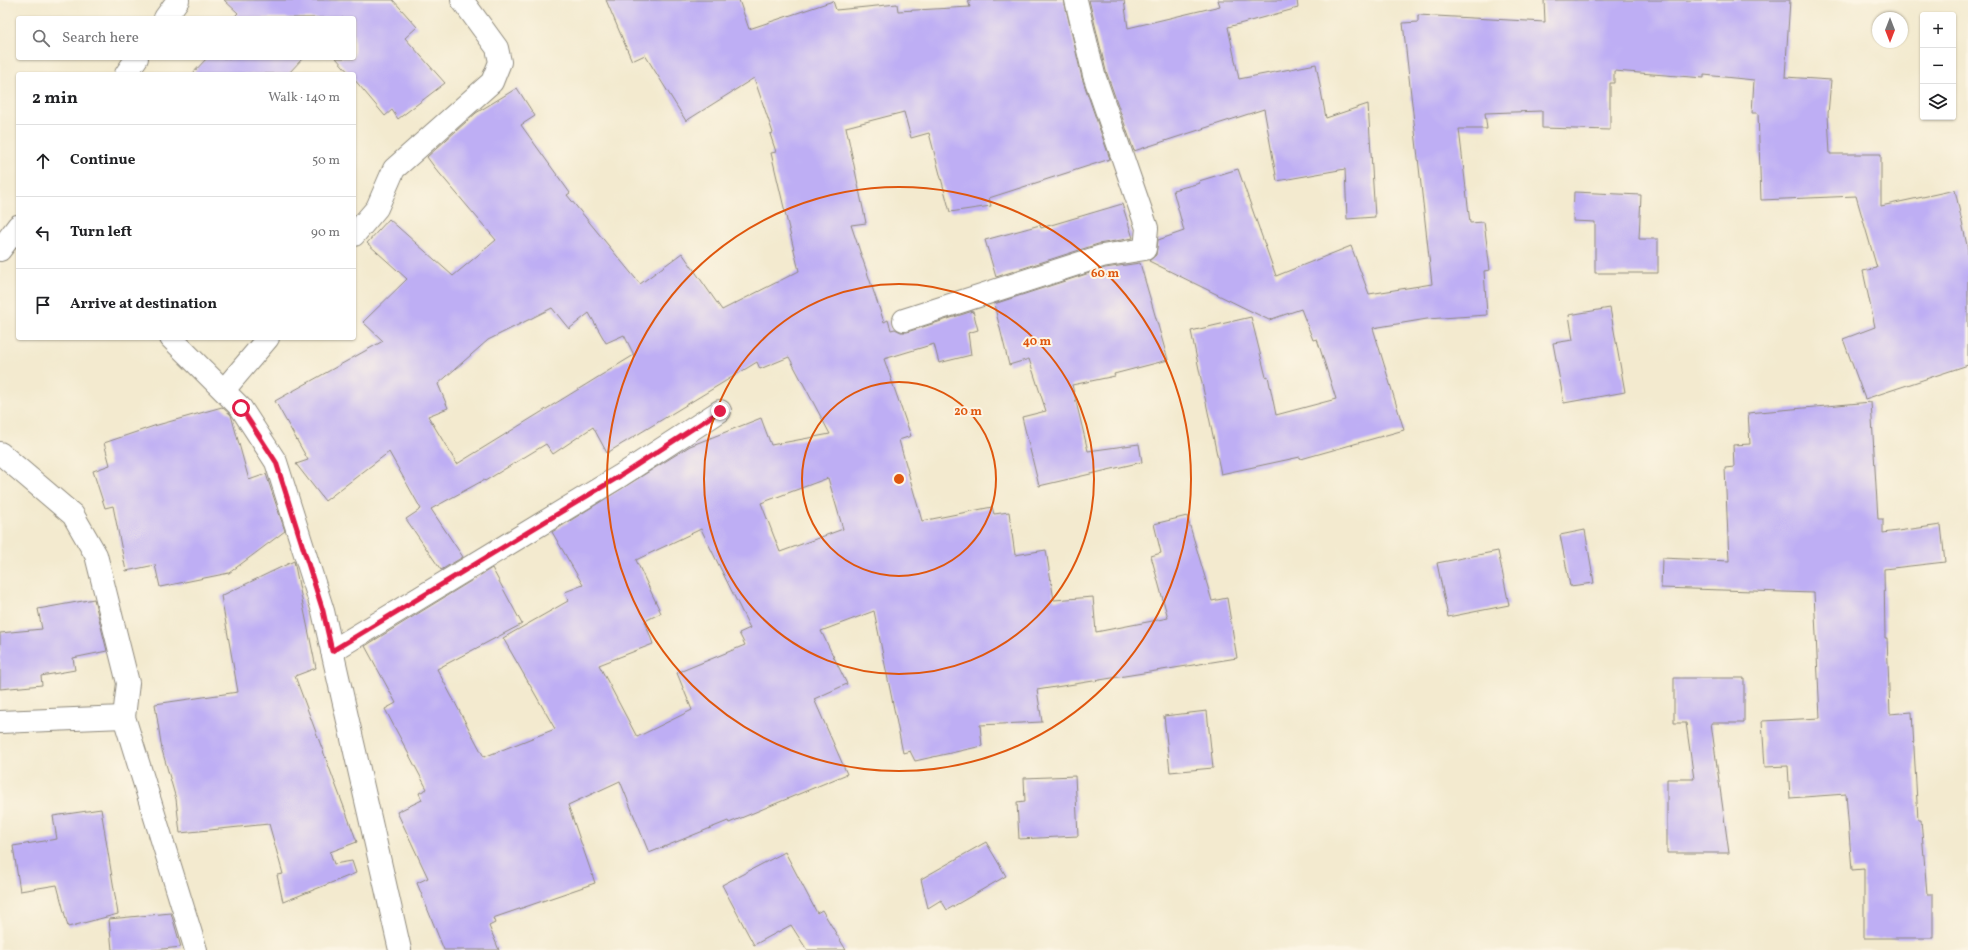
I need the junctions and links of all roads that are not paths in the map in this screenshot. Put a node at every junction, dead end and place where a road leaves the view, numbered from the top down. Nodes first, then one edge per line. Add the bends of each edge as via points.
1 (178, 0) edge
2 (462, 0) edge
3 (1076, 0) edge
4 (167, 16) edge
5 (136, 60) edge
6 (127, 72) edge
7 (16, 229) edge
8 (356, 233) edge
9 (0, 250) edge
10 (904, 320) dead end
11 (173, 340) edge
12 (266, 340) edge
13 (224, 390) junction
14 (720, 411) dead end
15 (0, 453) edge
16 (332, 651) junction
17 (124, 717) junction
18 (0, 722) edge
19 (196, 950) edge
20 (400, 950) edge

1 - 4 street
2 - 8 street via 497,48 500,62 492,82 394,169 377,208
3 - 10 street via 1094,75 1147,228 1145,249 1102,256
5 - 6 street
7 - 9 street
11 - 13 street
12 - 13 street
13 - 16 street via 241,408 276,462 323,611
14 - 16 street via 620,476
15 - 17 street via 73,515 96,555 128,683
16 - 20 street
17 - 18 street
17 - 19 street

